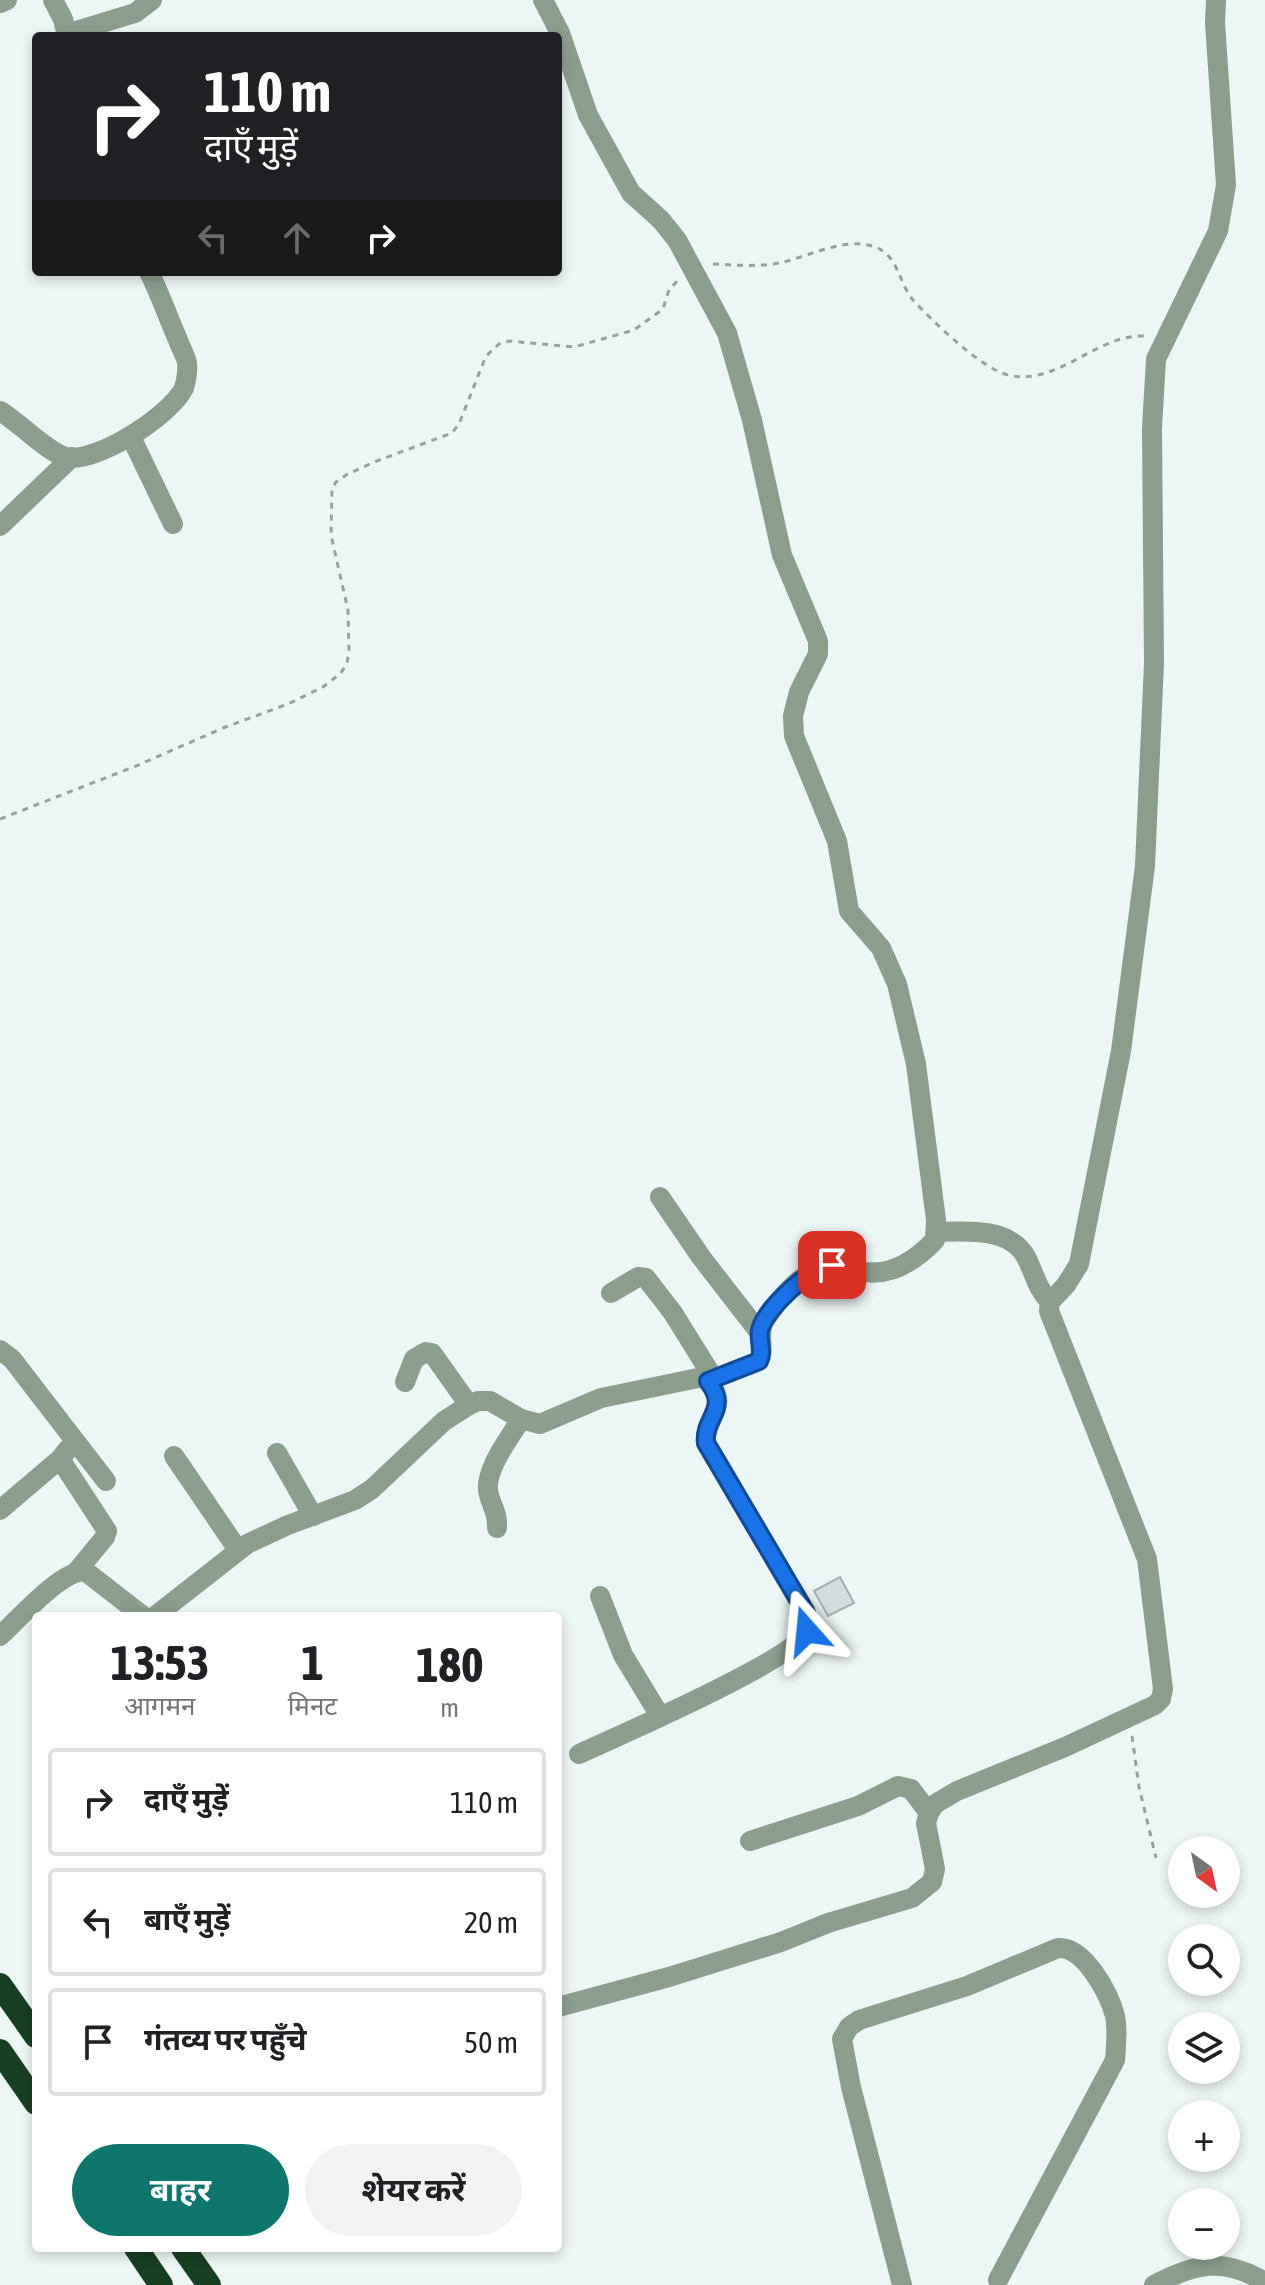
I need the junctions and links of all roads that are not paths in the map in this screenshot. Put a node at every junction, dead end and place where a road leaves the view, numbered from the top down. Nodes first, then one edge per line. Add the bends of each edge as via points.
1 (7, 0) edge
2 (53, 0) edge
3 (152, 0) edge
4 (543, 0) edge
5 (1216, 0) edge
6 (0, 3) edge
7 (65, 32) edge
8 (75, 32) edge
9 (559, 32) edge
10 (562, 39) edge
11 (151, 276) edge
12 (0, 411) edge
13 (131, 437) junction
14 (72, 457) junction
15 (173, 524) dead end
16 (0, 526) edge
17 (660, 1197) dead end
18 (936, 1232) junction
19 (611, 1293) dead end
20 (1050, 1302) junction
21 (759, 1332) junction
22 (0, 1350) edge
23 (711, 1380) junction
24 (405, 1382) dead end
25 (469, 1405) junction
26 (521, 1419) junction
27 (75, 1440) junction
28 (277, 1453) dead end
29 (174, 1456) dead end
30 (60, 1459) junction
31 (106, 1481) dead end
32 (0, 1510) edge
33 (313, 1516) junction
34 (497, 1528) dead end
35 (238, 1550) junction
36 (77, 1571) junction
37 (600, 1596) dead end
38 (138, 1612) edge
39 (160, 1612) edge
40 (0, 1636) edge
41 (660, 1716) junction
42 (579, 1754) dead end
43 (929, 1813) junction
44 (750, 1841) dead end
45 (0, 1985) edge
46 (562, 2006) edge
47 (32, 2030) edge
48 (0, 2051) edge
49 (32, 2097) edge
50 (139, 2252) edge
51 (186, 2252) edge
52 (998, 2280) dead end
53 (1265, 2282) edge
54 (161, 2285) edge
55 (209, 2285) edge
56 (902, 2285) edge
57 (1154, 2285) edge

1 - 6 street
2 - 7 street
3 - 8 street via 135,13
4 - 9 street
5 - 20 street via 1226,185 1218,231 1156,359 1154,663 1145,866 1121,1051 1079,1264
10 - 18 street via 588,115 631,193 677,240 727,333 782,555 818,641 818,654 796,704 794,736 837,841 849,911 889,960 897,984 916,1064
11 - 13 street via 187,363 185,386
12 - 14 street via 55,453
13 - 14 street
13 - 15 street
14 - 16 street
17 - 21 street
18 - 20 street via 990,1233 1014,1243
18 - 21 street via 926,1249 887,1273 832,1265 810,1273 795,1284
19 - 23 street via 638,1277 646,1278
20 - 43 street via 1062,1347 1147,1559 1161,1699 1065,1747 957,1791
21 - 23 street via 759,1361
22 - 27 street
23 - 26 street via 697,1377 601,1398 540,1424
23 - 41 street via 717,1406 706,1443 809,1622 800,1640 773,1659
24 - 25 street via 414,1359 432,1353
25 - 26 street via 490,1401
25 - 33 street via 444,1421 372,1489
26 - 34 street via 489,1479
27 - 30 street
27 - 31 street
28 - 33 street
29 - 35 street
30 - 32 street
30 - 36 street via 107,1531
33 - 35 street
35 - 39 street
36 - 38 street via 85,1571
36 - 40 street
37 - 41 street via 623,1655
41 - 42 street
43 - 44 street via 911,1789 898,1786 858,1806
43 - 46 street via 926,1823 935,1869 932,1882 912,1898
45 - 47 highway
48 - 49 highway
50 - 54 highway
51 - 55 highway
52 - 56 street via 1115,2060 1115,2015 1088,1965 1067,1947 967,1986 870,2015 849,2027 842,2039
53 - 57 street via 1217,2264 1192,2268

